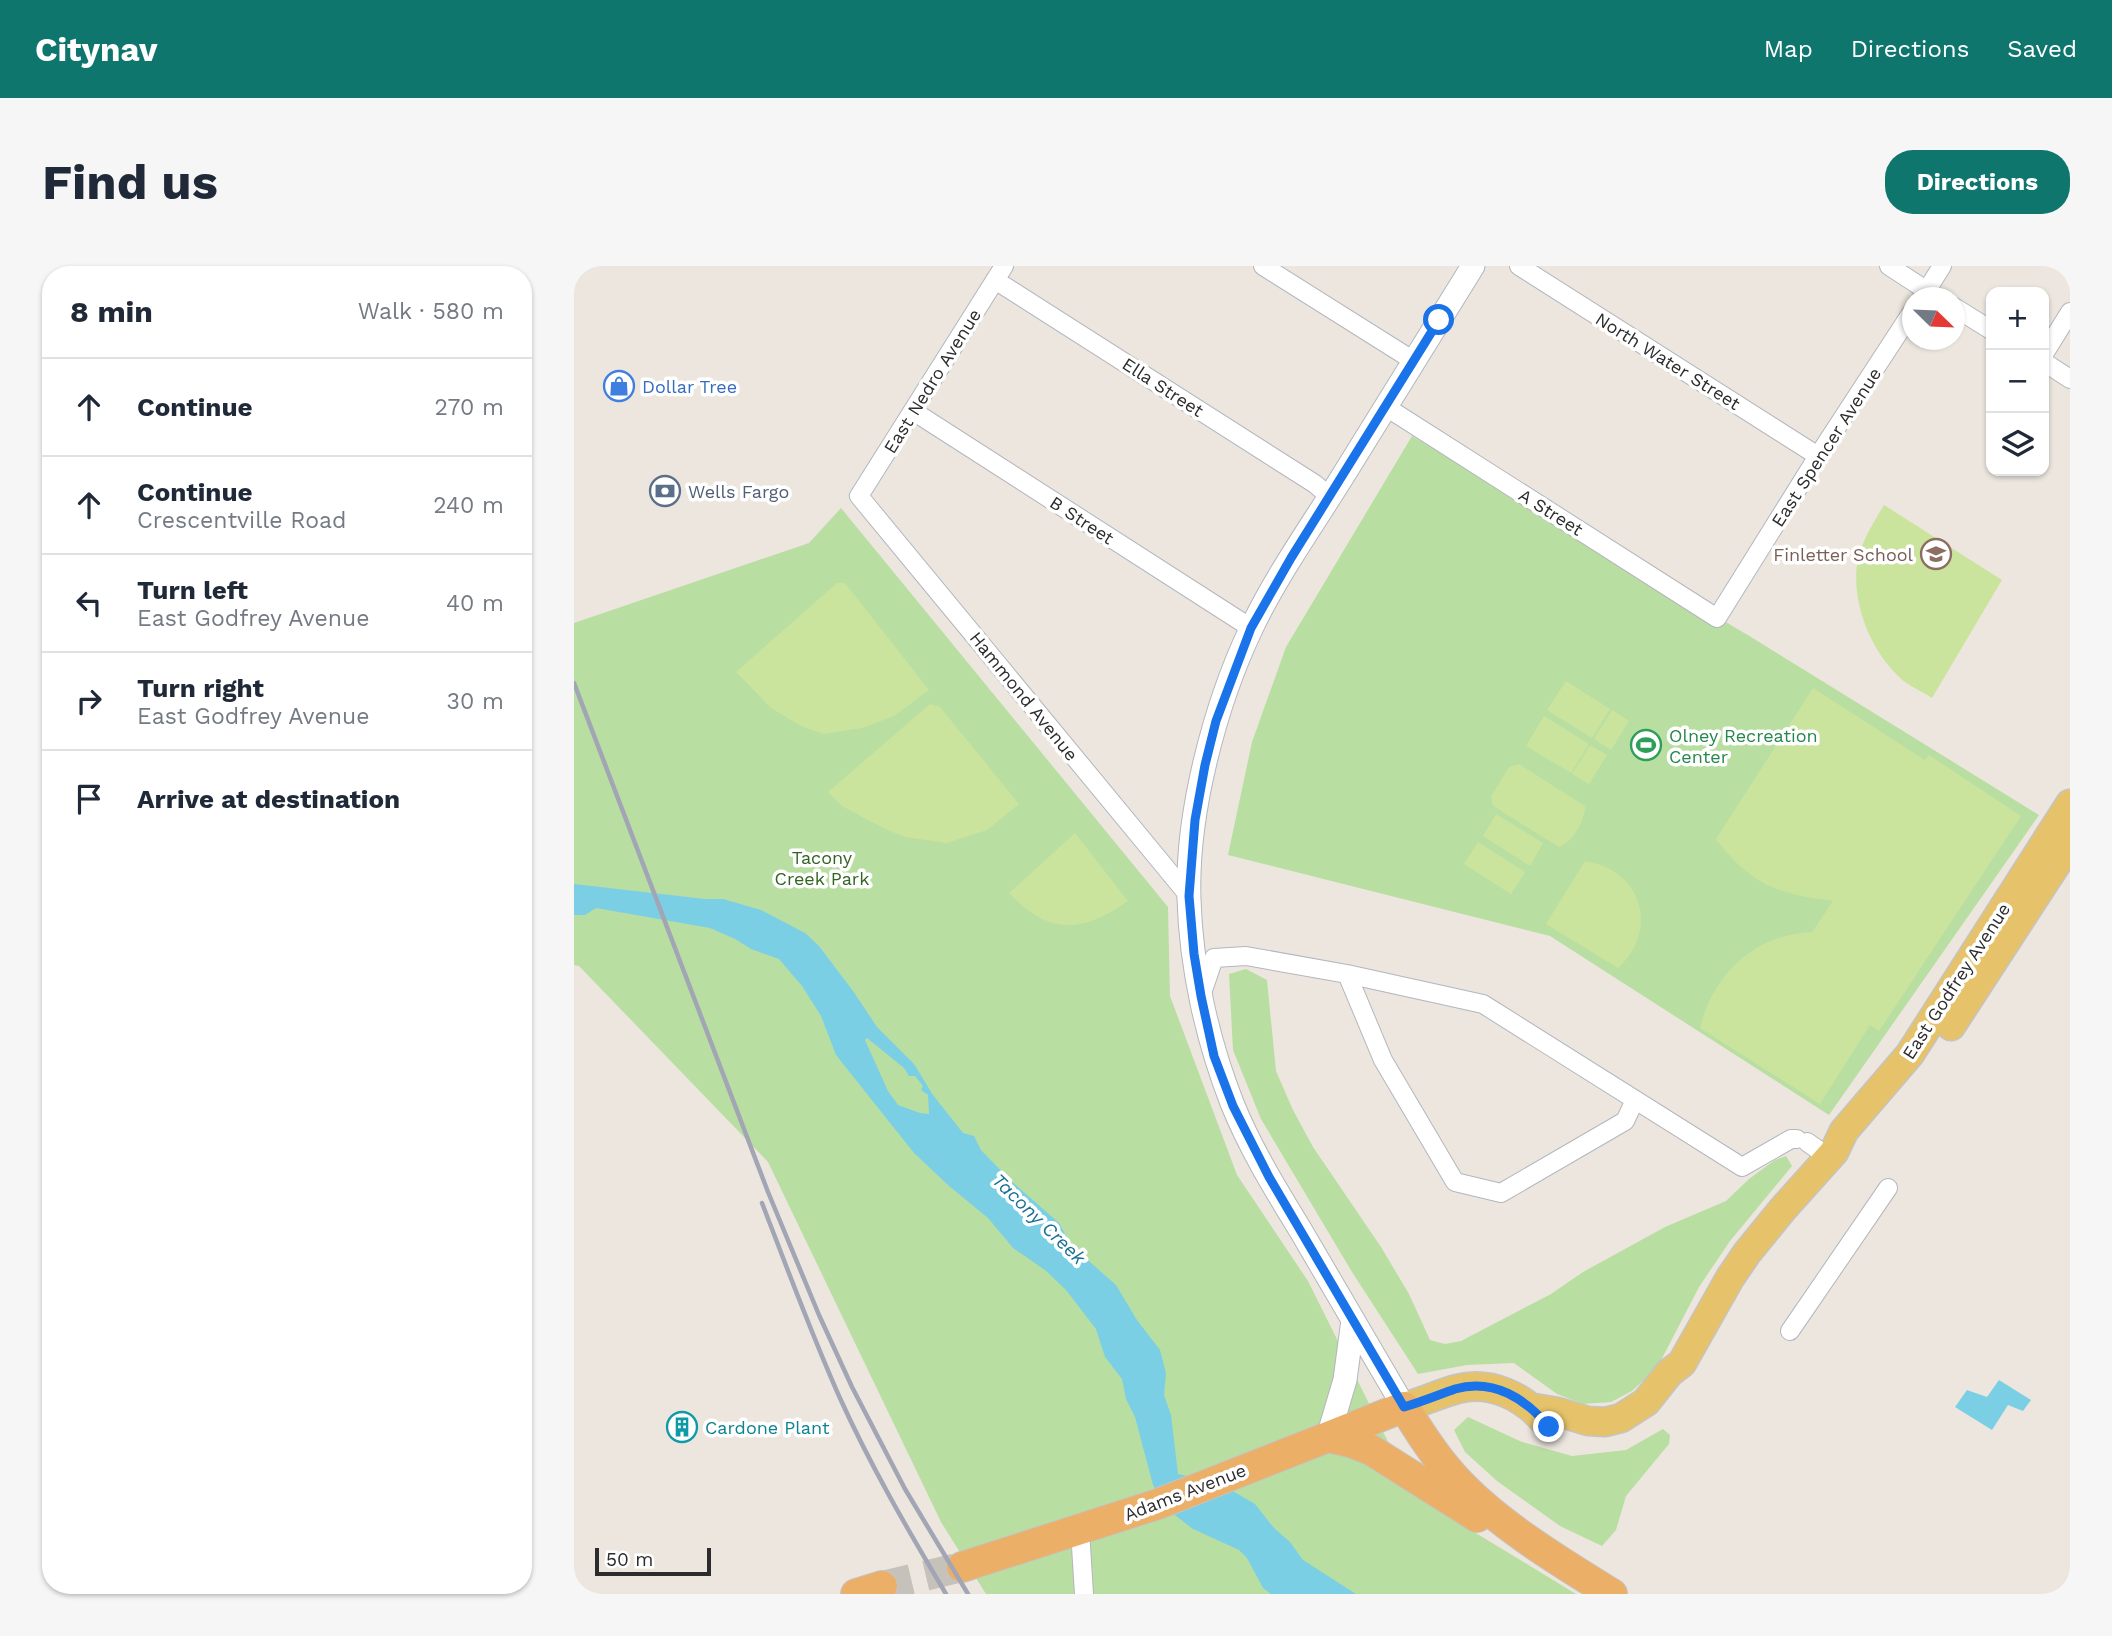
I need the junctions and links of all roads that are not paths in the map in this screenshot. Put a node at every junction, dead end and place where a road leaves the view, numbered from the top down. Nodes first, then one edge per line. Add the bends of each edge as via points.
1 (1263, 266) edge
2 (1473, 266) edge
3 (1519, 266) edge
4 (1889, 266) edge
5 (1942, 266) edge
6 (999, 273) edge
7 (1918, 287) edge
8 (1933, 287) edge
9 (2070, 312) edge
10 (1965, 313) edge
11 (1986, 327) edge
12 (1902, 329) edge
13 (2046, 350) edge
14 (1414, 361) junction
15 (2049, 365) edge
16 (2070, 379) edge
17 (1386, 407) junction
18 (913, 411) junction
19 (1818, 456) junction
20 (859, 496) joint
21 (1330, 497) junction
22 (1717, 618) joint
23 (1251, 628) junction
24 (2070, 804) edge
25 (2070, 842) edge
26 (1189, 896) junction
27 (1347, 974) junction
28 (1201, 996) junction
29 (1635, 1100) junction
30 (1817, 1148) junction
31 (1888, 1188) dead end
32 (1353, 1320) junction
33 (1790, 1331) dead end
34 (1404, 1407) junction
35 (1328, 1437) junction
36 (1080, 1530) junction
37 (962, 1567) tunnel mouth
38 (1608, 1592) edge
39 (1084, 1594) edge

1 - 14 street
2 - 14 street
3 - 19 street, North Water Street
4 - 7 street
5 - 8 street
6 - 18 street, East Nedro Avenue
6 - 21 street, Ella Street
9 - 13 street
10 - 11 street
12 - 19 street, East Spencer Avenue
14 - 17 street
15 - 16 street
17 - 21 street
17 - 22 street, A Street
18 - 20 street, East Nedro Avenue
18 - 23 street, B Street
19 - 22 street, East Spencer Avenue
20 - 26 street, Hammond Avenue
21 - 23 street
23 - 26 street via 1220,708 1205,765
24 - 30 main road, East Godfrey Avenue via 1936,1017 1893,1076 1844,1131
25 - 30 main road, East Godfrey Avenue via 1925,1062 1854,1143
26 - 28 street
27 - 28 street via 1246,956 1214,958
27 - 29 street via 1483,1004
27 - 29 street via 1383,1060 1455,1182 1501,1193 1625,1121
28 - 32 street via 1214,1056 1233,1106
29 - 30 street via 1742,1167 1791,1139
30 - 34 main road, East Godfrey Avenue via 1782,1210 1730,1278 1682,1363 1680,1379 1661,1406 1634,1426 1618,1433 1567,1434 1549,1427 1534,1408 1499,1390 1471,1386
31 - 33 street
32 - 34 street
32 - 35 street via 1345,1380
34 - 35 highway, Adams Avenue
34 - 38 highway via 1423,1439 1470,1493 1509,1526
35 - 36 highway, Adams Avenue
35 - 38 highway via 1371,1450 1500,1532
36 - 37 highway, Adams Avenue
36 - 39 street

